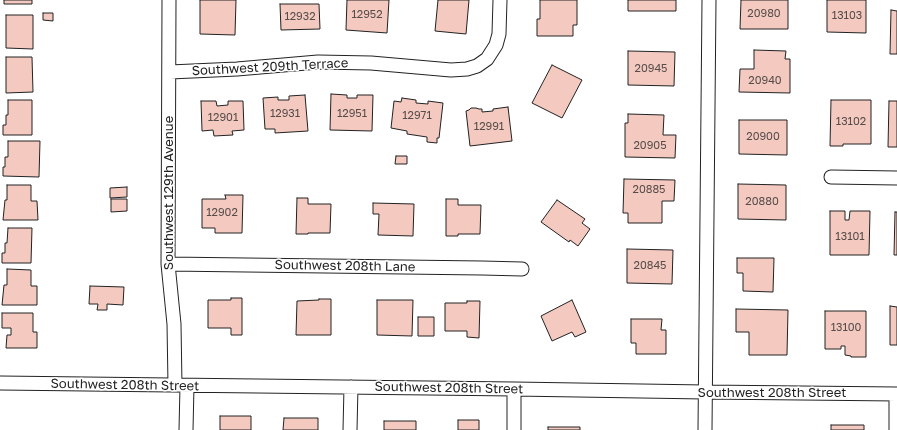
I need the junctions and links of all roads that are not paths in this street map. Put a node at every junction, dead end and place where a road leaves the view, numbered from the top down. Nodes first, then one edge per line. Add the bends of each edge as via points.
1 (169, 0) edge
2 (500, 0) edge
3 (709, 0) edge
4 (170, 72) junction
5 (831, 177) dead end
6 (897, 178) edge
7 (168, 264) junction
8 (522, 269) dead end
9 (0, 383) edge
10 (181, 386) junction
11 (351, 387) junction
12 (514, 389) junction
13 (705, 392) junction
14 (897, 394) edge
15 (186, 430) edge
16 (350, 430) edge
17 (514, 430) edge
18 (705, 430) edge
19 (896, 430) edge

1 - 4 street, Southwest 129th Avenue
2 - 4 street, Southwest 209th Terrace via 499,34 496,45 487,59 467,69 318,62
3 - 13 street
4 - 7 street, Southwest 129th Avenue
5 - 6 street
7 - 8 street, Southwest 208th Lane
7 - 10 street, Southwest 129th Avenue
9 - 10 street, Southwest 208th Street
10 - 11 street, Southwest 208th Street
10 - 15 street, Southwest 129th Avenue
11 - 12 street, Southwest 208th Street
11 - 16 street
12 - 13 street, Southwest 208th Street
12 - 17 street
13 - 14 street, Southwest 208th Street
13 - 18 street
14 - 19 street

